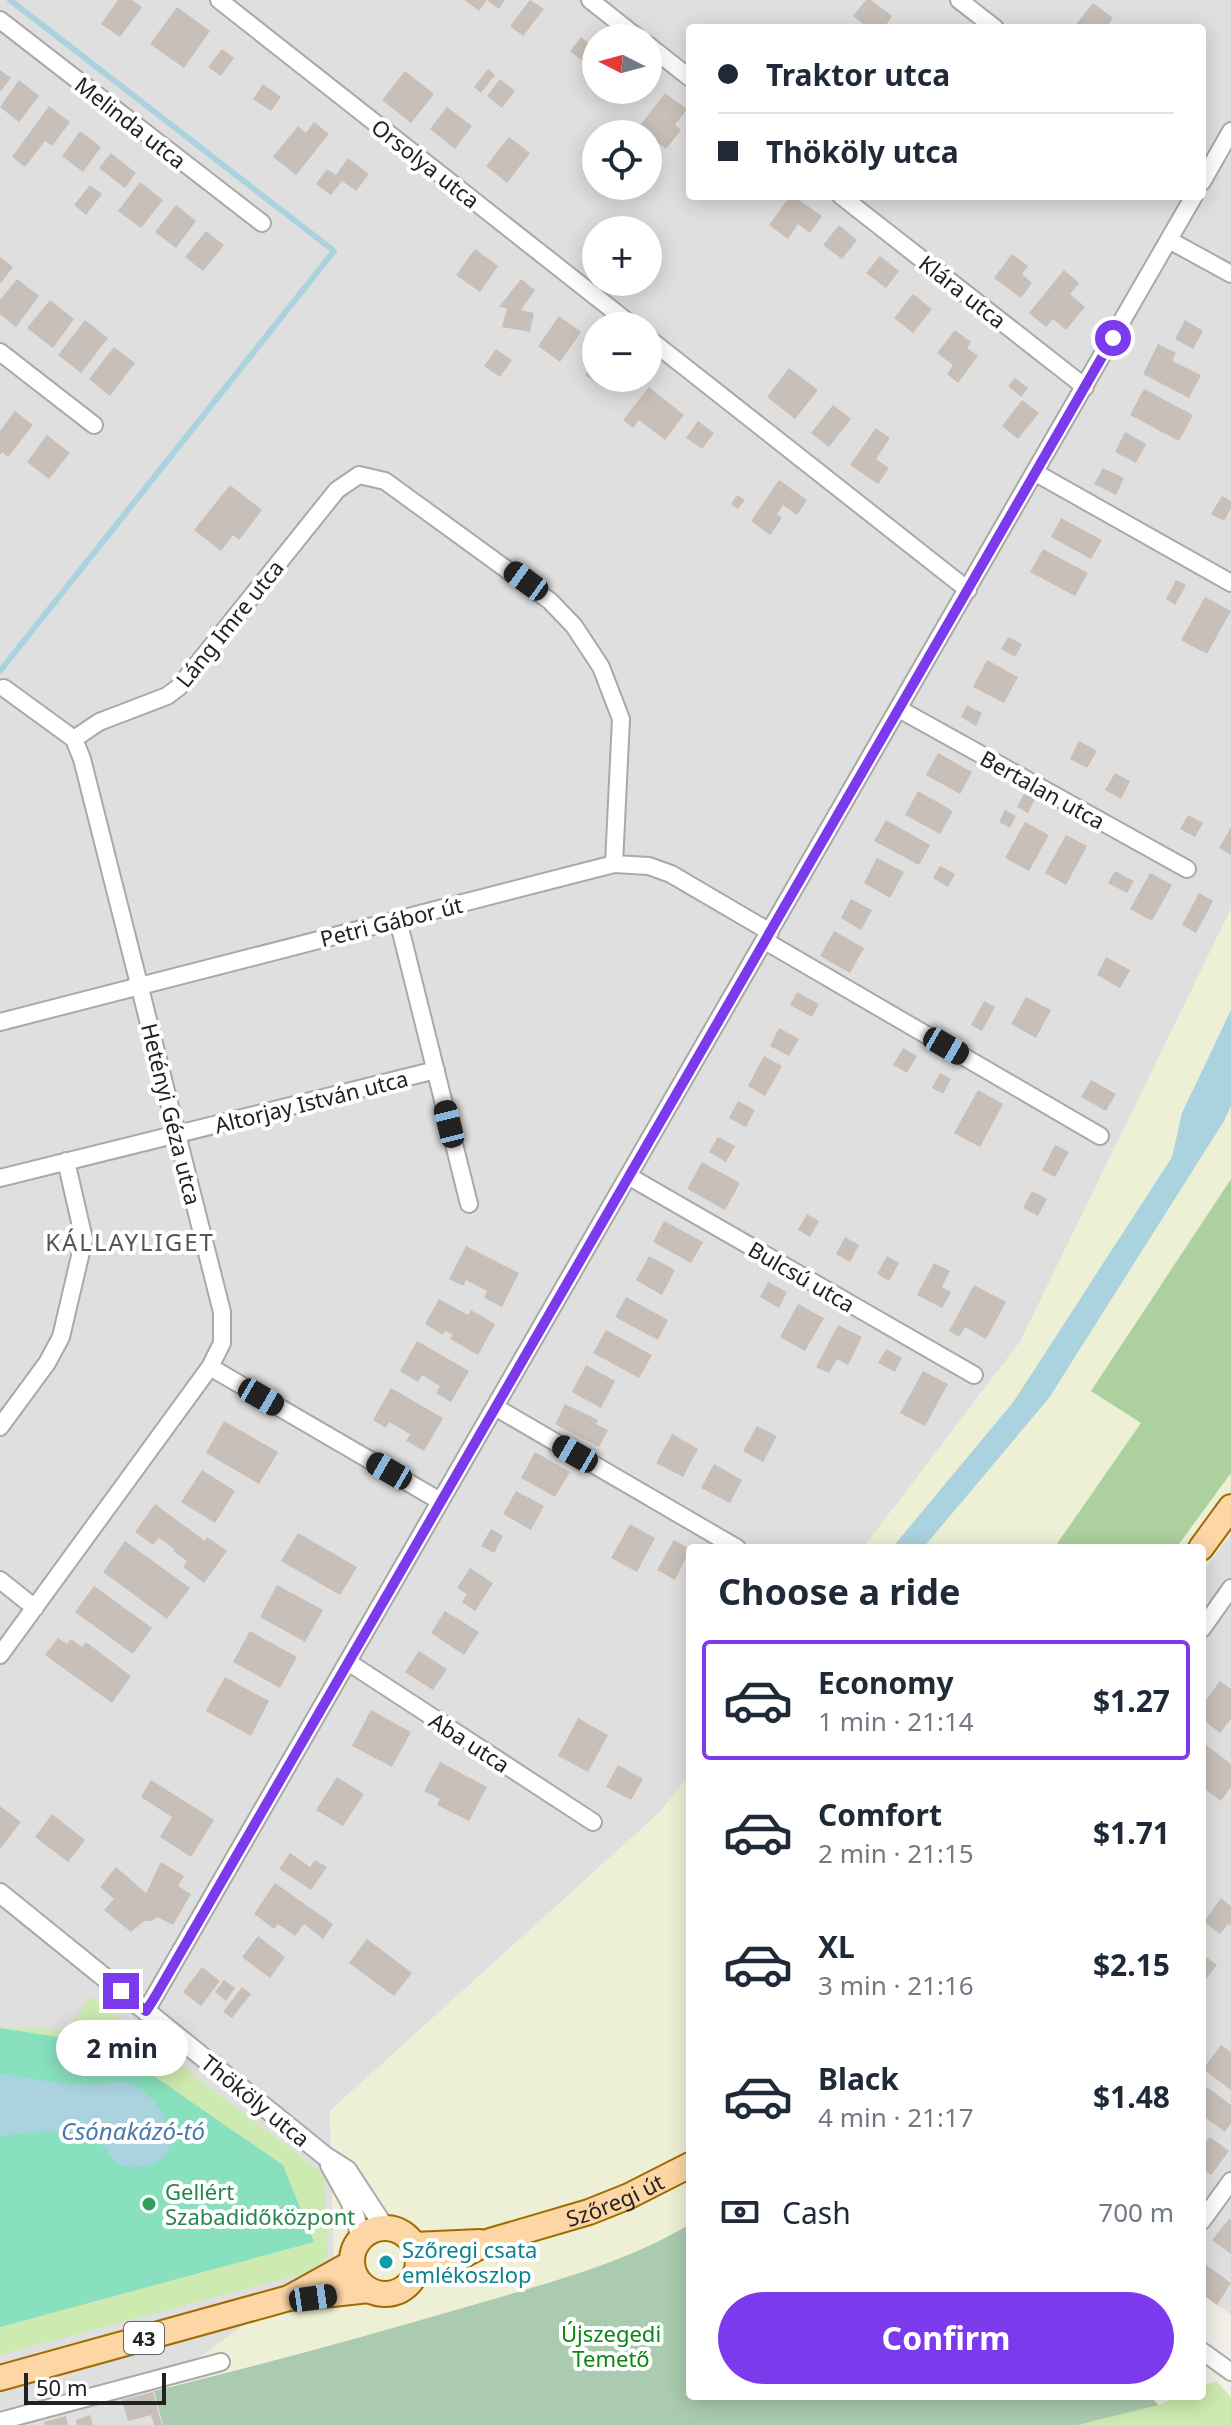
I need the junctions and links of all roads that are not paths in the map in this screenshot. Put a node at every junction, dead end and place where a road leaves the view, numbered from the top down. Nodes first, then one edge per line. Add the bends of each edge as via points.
1 (219, 0) edge
2 (590, 0) edge
3 (959, 0) edge
4 (0, 20) edge
5 (620, 24) edge
6 (990, 24) edge
7 (662, 56) edge
8 (686, 75) edge
9 (1231, 131) edge
10 (1206, 175) edge
11 (846, 200) edge
12 (1192, 200) edge
13 (262, 223) dead end
14 (1169, 240) junction
15 (1231, 274) edge
16 (615, 312) edge
17 (662, 349) edge
18 (0, 352) edge
19 (1085, 387) junction
20 (94, 425) dead end
21 (1036, 473) junction
22 (1231, 583) edge
23 (968, 590) junction
24 (4, 688) dead end
25 (899, 709) junction
26 (74, 739) junction
27 (614, 864) junction
28 (1187, 869) dead end
29 (398, 920) junction
30 (768, 937) junction
31 (140, 986) junction
32 (0, 1022) edge
33 (436, 1070) junction
34 (177, 1133) junction
35 (1100, 1136) dead end
36 (66, 1161) junction
37 (630, 1177) junction
38 (0, 1178) edge
39 (469, 1204) dead end
40 (210, 1367) junction
41 (974, 1375) dead end
42 (495, 1407) junction
43 (0, 1427) edge
44 (440, 1501) junction
45 (1231, 1507) edge
46 (730, 1544) edge
47 (1204, 1544) edge
48 (0, 1580) edge
49 (1231, 1588) edge
50 (35, 1608) junction
51 (1206, 1623) edge
52 (0, 1655) edge
53 (348, 1662) junction
54 (593, 1822) dead end
55 (0, 1893) edge
56 (146, 2011) junction
57 (325, 2156) junction
58 (686, 2167) edge
59 (1231, 2181) edge
60 (1206, 2215) edge
61 (385, 2228) junction
62 (361, 2238) junction
63 (490, 2241) junction
64 (414, 2245) junction
65 (352, 2263) junction
66 (415, 2275) junction
67 (369, 2290) junction
68 (289, 2298) junction
69 (1206, 2354) edge
70 (221, 2362) dead end
71 (1231, 2372) edge
72 (0, 2378) edge
73 (26, 2420) edge
74 (0, 2421) edge

1 - 16 street, Orsolya utca
2 - 5 street
3 - 6 street
4 - 13 street, Melinda utca
7 - 8 street
9 - 10 street
11 - 19 street, Klára utca
12 - 14 street
14 - 15 street
14 - 19 street
17 - 23 street
18 - 20 street
19 - 21 street
21 - 22 street
21 - 23 street
23 - 25 street
24 - 26 street
25 - 28 street, Bertalan utca
25 - 30 street
26 - 27 street, Láng Imre utca via 99,722 179,687 337,490 359,475 385,481 526,581 574,626 601,667 621,719
26 - 31 street, Hetényi Géza utca
27 - 29 street, Petri Gábor út
27 - 30 street, Petri Gábor út via 649,866 671,874
29 - 31 street, Petri Gábor út
29 - 33 street
30 - 35 street, Petri Gábor út
30 - 37 street
31 - 32 street, Petri Gábor út
31 - 34 street, Hetényi Géza utca
33 - 34 street, Altorjay István utca
33 - 39 street
34 - 36 street, Altorjay István utca
34 - 40 street, Hetényi Géza utca via 222,1312 222,1343
36 - 38 street, Altorjay István utca
36 - 43 street via 84,1239 61,1337
37 - 41 street, Bulcsú utca
37 - 42 street
40 - 44 street
40 - 50 street, Hetényi Géza utca
42 - 44 street
42 - 46 street
44 - 53 street
45 - 47 main road
48 - 50 street
49 - 51 street
50 - 52 street, Hetényi Géza utca
53 - 54 street, Aba utca
53 - 56 street
55 - 56 street, Thököly utca
56 - 57 street, Thököly utca
57 - 61 street, Thököly utca via 347,2170
57 - 62 street, Thököly utca via 351,2203
58 - 63 main road, Szőregi út / 43 via 589,2212
59 - 60 street
61 - 62 main road
61 - 64 main road via 402,2232
62 - 65 main road
63 - 64 main road, Szőregi út / 43
63 - 66 main road, Szőregi út / 43
64 - 66 main road
65 - 67 main road via 357,2279
65 - 68 main road, Szőregi út / 43
66 - 67 main road, Szőregi út / 43 via 390,2294
67 - 68 main road, Szőregi út / 43
68 - 72 main road, Szőregi út / 43
69 - 71 street
70 - 73 street
73 - 74 street

